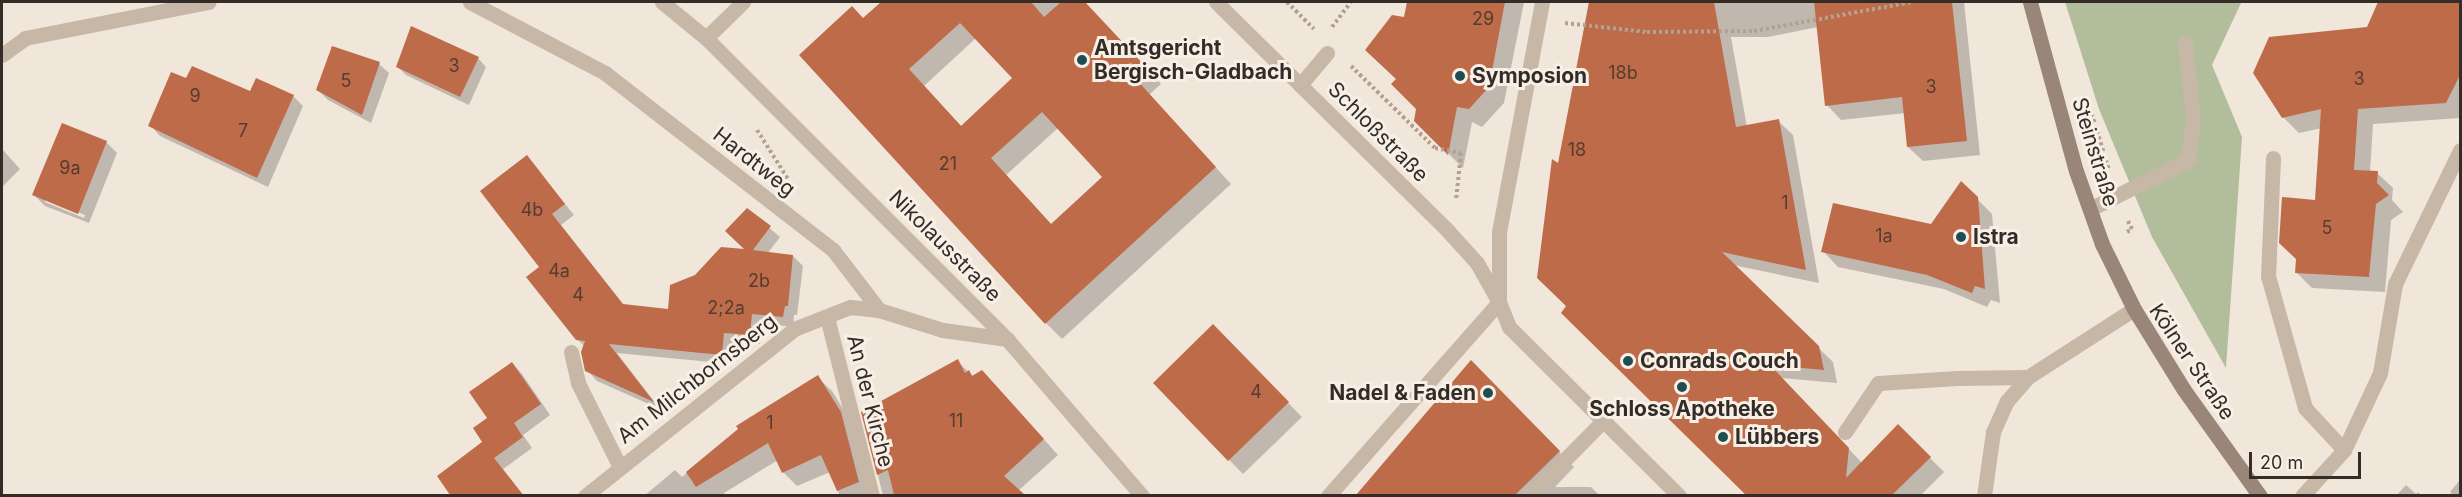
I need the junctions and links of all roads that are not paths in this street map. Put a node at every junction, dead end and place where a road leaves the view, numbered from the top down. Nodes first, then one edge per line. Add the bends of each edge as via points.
1 (209, 2) edge
2 (470, 2) edge
3 (662, 2) edge
4 (743, 2) edge
5 (1216, 2) edge
6 (1542, 2) edge
7 (2030, 2) edge
8 (706, 38) junction
9 (2185, 42) dead end
10 (1327, 53) dead end
11 (2, 55) edge
12 (1300, 86) junction
13 (2460, 150) edge
14 (2273, 158) dead end
15 (2090, 209) junction
16 (1499, 302) junction
17 (2134, 309) junction
18 (879, 310) junction
19 (827, 316) junction
20 (1008, 339) junction
21 (571, 352) dead end
22 (2028, 377) junction
23 (1604, 420) junction
24 (1845, 432) dead end
25 (2344, 450) junction
26 (620, 467) junction
27 (585, 495) edge
28 (872, 495) edge
29 (1142, 495) edge
30 (1328, 495) edge
31 (1529, 495) edge
32 (1679, 495) edge
33 (1984, 495) edge
34 (2260, 495) edge
35 (2302, 495) edge

1 - 11 street via 26,38
2 - 18 street, Hardtweg via 604,74 833,250
3 - 8 street, Nikolausstraße
4 - 8 street
5 - 12 street, Schloßstraße
6 - 16 street, Schloßstraße via 1499,232
7 - 15 main road, Steinstraße
8 - 20 street, Nikolausstraße
9 - 15 street via 2193,119 2188,160
10 - 12 street
12 - 16 street, Schloßstraße via 1448,231 1477,263
13 - 25 street via 2395,284 2380,373
14 - 25 street via 2268,276 2305,408
15 - 17 main road, Steinstraße via 2102,244
16 - 23 street, Schloßstraße via 1509,327
16 - 30 street
17 - 22 street, Kölner Straße
17 - 34 main road, Kölner Straße via 2195,406
18 - 19 street, Am Milchbornsberg via 850,307
18 - 20 street via 943,330
19 - 26 street, Am Milchbornsberg via 794,328
19 - 28 street, An der Kirche
20 - 29 street, Nikolausstraße
21 - 26 street via 578,383
22 - 24 street via 1878,383
22 - 33 street, Kölner Straße via 2007,401 1993,432
23 - 31 street
23 - 32 street, Schloßstraße
25 - 35 street
26 - 27 street, Am Milchbornsberg

